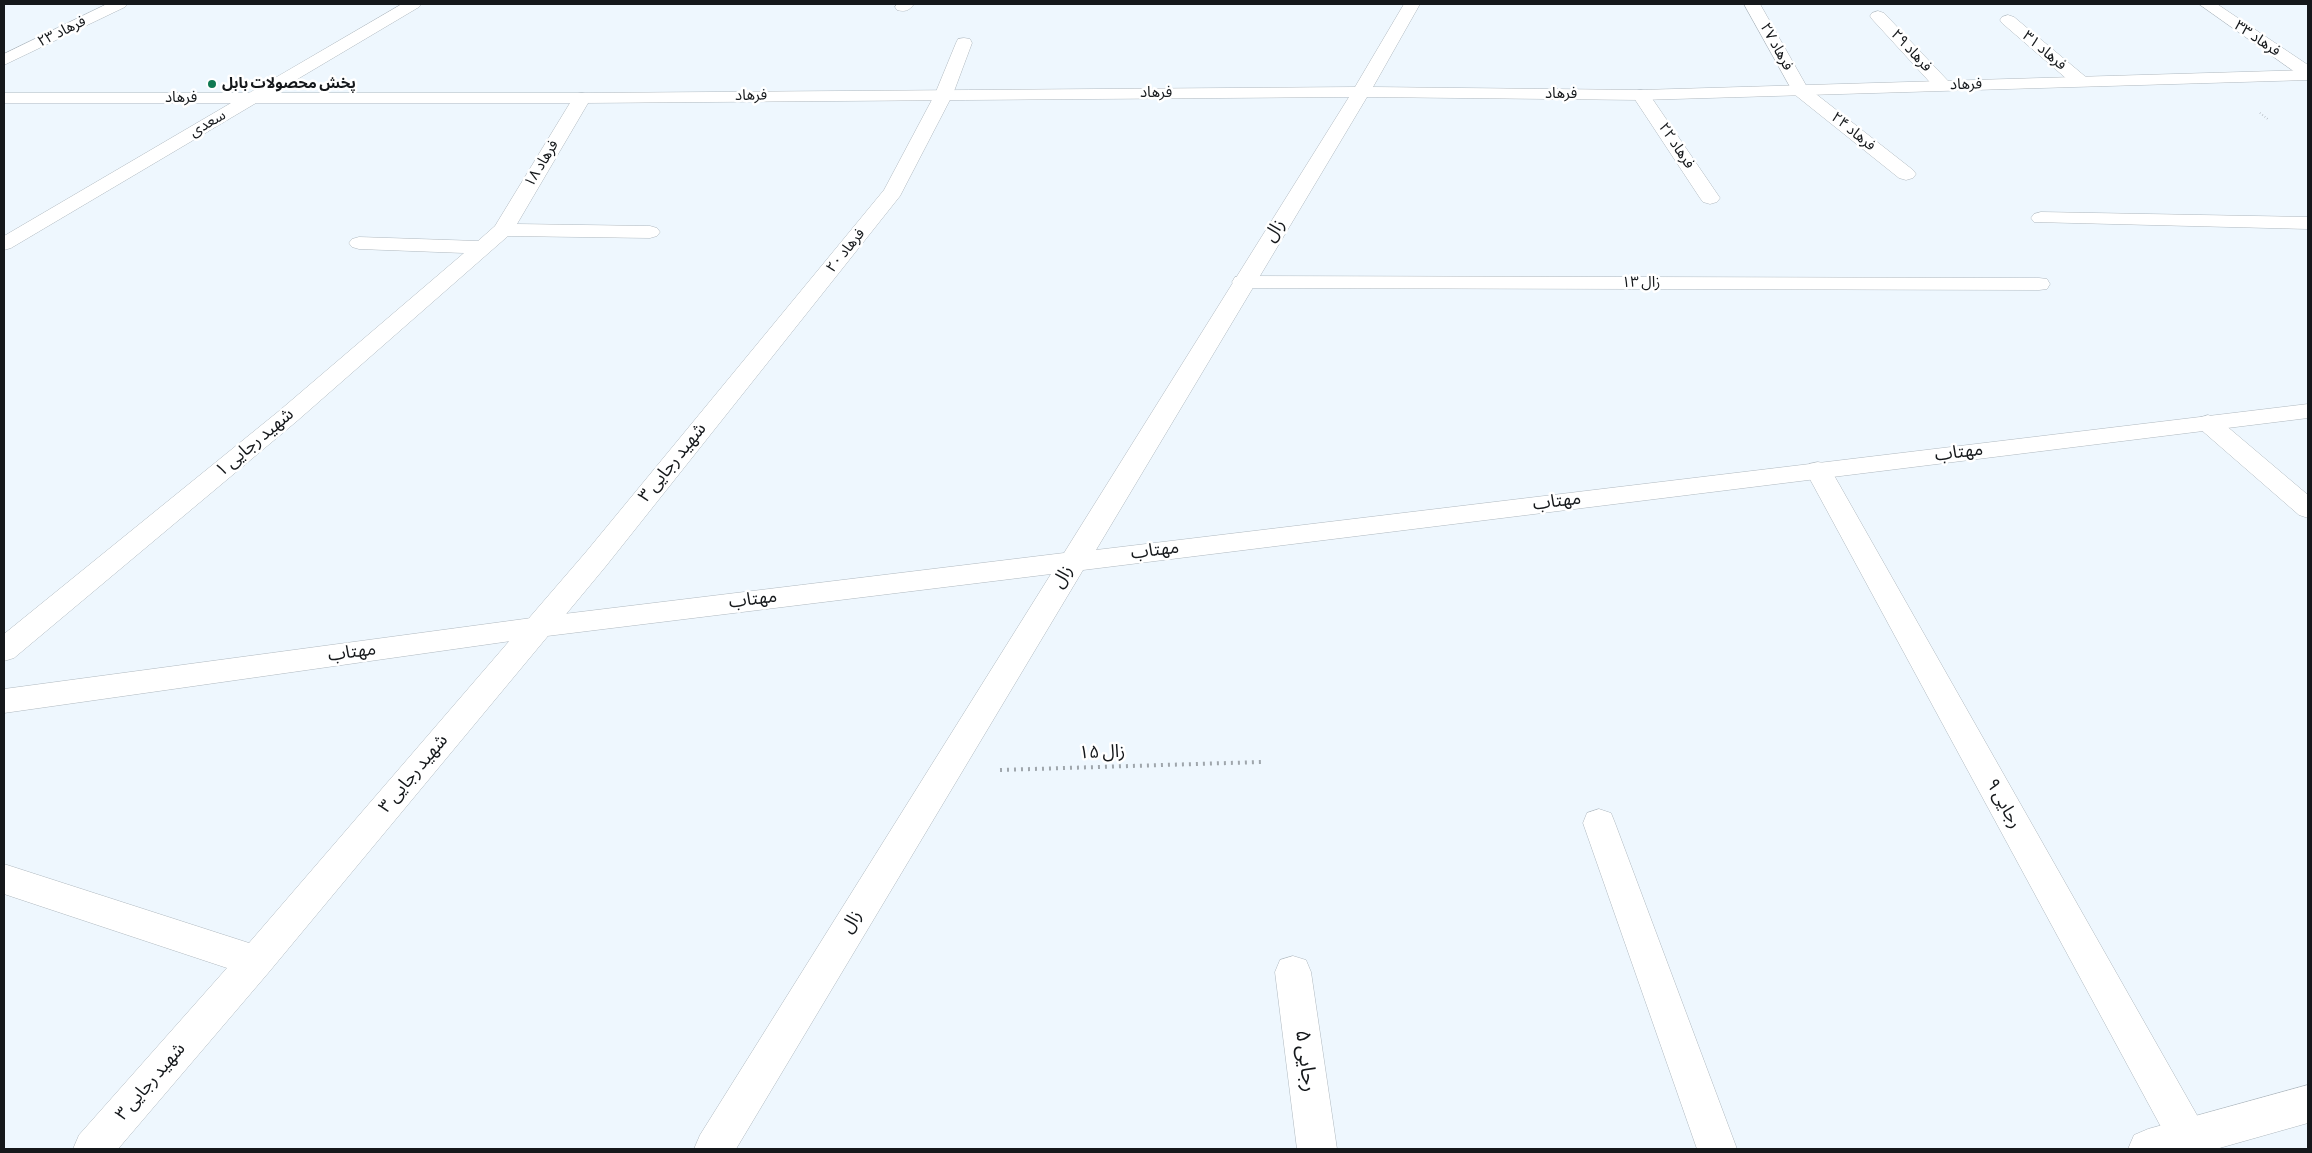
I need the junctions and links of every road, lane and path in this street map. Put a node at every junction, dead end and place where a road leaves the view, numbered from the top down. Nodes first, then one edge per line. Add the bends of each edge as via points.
1 (119, 4) edge
2 (413, 4) edge
3 (1412, 4) edge
4 (1752, 4) edge
5 (2207, 4) edge
6 (1878, 16) dead end
7 (2008, 20) dead end
8 (964, 43) dead end
9 (4, 60) edge
10 (2308, 74) edge
11 (2081, 82) junction
12 (1943, 86) junction
13 (1800, 90) junction
14 (1361, 92) junction
15 (944, 94) junction
16 (1641, 95) junction
17 (4, 98) edge
18 (254, 98) junction
19 (582, 98) junction
20 (1906, 174) dead end
21 (1710, 198) dead end
22 (2041, 218) dead end
23 (2308, 223) edge
24 (503, 230) junction
25 (650, 232) dead end
26 (4, 244) edge
27 (359, 244) dead end
28 (482, 248) junction
29 (1244, 282) junction
30 (2039, 284) dead end
31 (729, 395) joint
32 (2308, 411) edge
33 (2208, 423) junction
34 (1818, 470) junction
35 (2308, 509) edge
36 (1073, 560) junction
37 (539, 627) junction
38 (4, 650) edge
39 (4, 701) edge
40 (1261, 762) dead end
41 (944, 772) junction
42 (1598, 823) dead end
43 (4, 879) edge
44 (256, 961) junction
45 (1294, 972) dead end
46 (2308, 1104) edge
47 (2188, 1138) junction
48 (93, 1149) edge
49 (714, 1149) edge
50 (1317, 1149) edge
51 (1717, 1149) edge
52 (2148, 1149) edge

1 - 9 street, فرهاد ۲۳
2 - 18 street, سعدی
3 - 14 street, زال
4 - 13 street, فرهاد ۲۷
5 - 10 street, فرهاد ۳۳
6 - 12 street, فرهاد ۲۹
7 - 11 street, فرهاد ۳۱
8 - 15 street, فرهاد ۲۰
10 - 11 street, فرهاد
11 - 12 street, فرهاد
12 - 13 street, فرهاد
13 - 16 street, فرهاد
13 - 20 street, فرهاد ۲۴
14 - 15 street, فرهاد
14 - 16 street, فرهاد
14 - 29 street, زال
15 - 19 street, فرهاد
15 - 31 street, فرهاد ۲۰ via 893,192
16 - 21 street, فرهاد ۲۲
17 - 18 street, فرهاد
18 - 19 street, فرهاد
18 - 26 street, سعدی
19 - 24 street, فرهاد ۱۸
22 - 23 street
24 - 25 street
24 - 28 street, شهید رجایی ۱
27 - 28 street
28 - 38 street, شهید رجایی ۱ via 288,416
29 - 30 street, زال ۱۳
29 - 36 street, زال
31 - 37 street, شهید رجایی ۳
32 - 33 street, مهتاب
33 - 34 street, مهتاب
33 - 35 street
34 - 36 street, مهتاب
34 - 47 street, رجایی ۹
36 - 37 street, مهتاب
36 - 41 street, زال
37 - 39 street, مهتاب
37 - 44 street, شهید رجایی ۳
40 - 41 path, زال ۱۵
41 - 49 street, زال
42 - 51 street
43 - 44 street
44 - 48 street, شهید رجایی ۳
45 - 50 street, رجایی ۵
46 - 47 street
47 - 52 street

